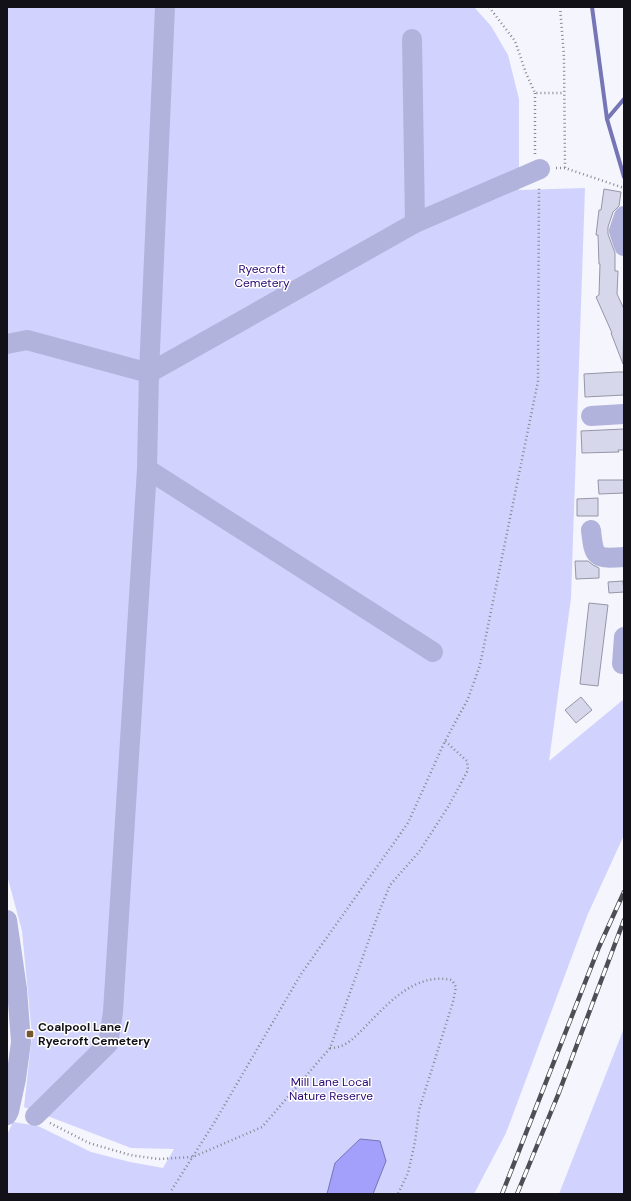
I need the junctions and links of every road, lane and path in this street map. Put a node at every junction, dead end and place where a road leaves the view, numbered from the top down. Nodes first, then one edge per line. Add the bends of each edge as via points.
1 (165, 7) edge
2 (489, 7) edge
3 (560, 7) edge
4 (412, 39) dead end
5 (535, 93) junction
6 (564, 93) junction
7 (565, 168) junction
8 (540, 169) junction
9 (624, 188) edge
10 (624, 216) edge
11 (415, 223) junction
12 (624, 246) edge
13 (7, 344) edge
14 (149, 373) junction
15 (624, 414) edge
16 (591, 416) dead end
17 (147, 469) junction
18 (591, 530) dead end
19 (624, 557) edge
20 (624, 638) edge
21 (433, 652) dead end
22 (622, 664) dead end
23 (444, 741) junction
24 (7, 920) edge
25 (330, 1048) junction
26 (7, 1115) edge
27 (35, 1116) joint
28 (193, 1157) junction
29 (171, 1194) edge
30 (398, 1194) edge

1 - 14 street
2 - 5 path via 515,42
3 - 6 path
4 - 11 street
5 - 6 path
5 - 8 path via 535,162
6 - 7 path
7 - 8 path
7 - 9 path
8 - 11 street
8 - 23 path via 538,380 480,665 468,699
10 - 12 street via 619,231
11 - 14 street
13 - 14 street via 27,340
14 - 17 street
15 - 16 street
17 - 21 street
17 - 27 street via 113,1012 108,1044
18 - 19 street via 593,548 598,555
20 - 22 street
23 - 25 path via 467,761 468,770 419,852 390,885
23 - 28 path via 408,823 301,974
24 - 26 street via 17,989 21,1042 16,1079
25 - 28 path via 262,1127
25 - 30 path via 339,1048 351,1041 386,1006 409,988 426,981 444,978 452,980 456,987 419,1110 416,1142 408,1173
27 - 28 path via 89,1143 130,1155 158,1159
28 - 29 path

